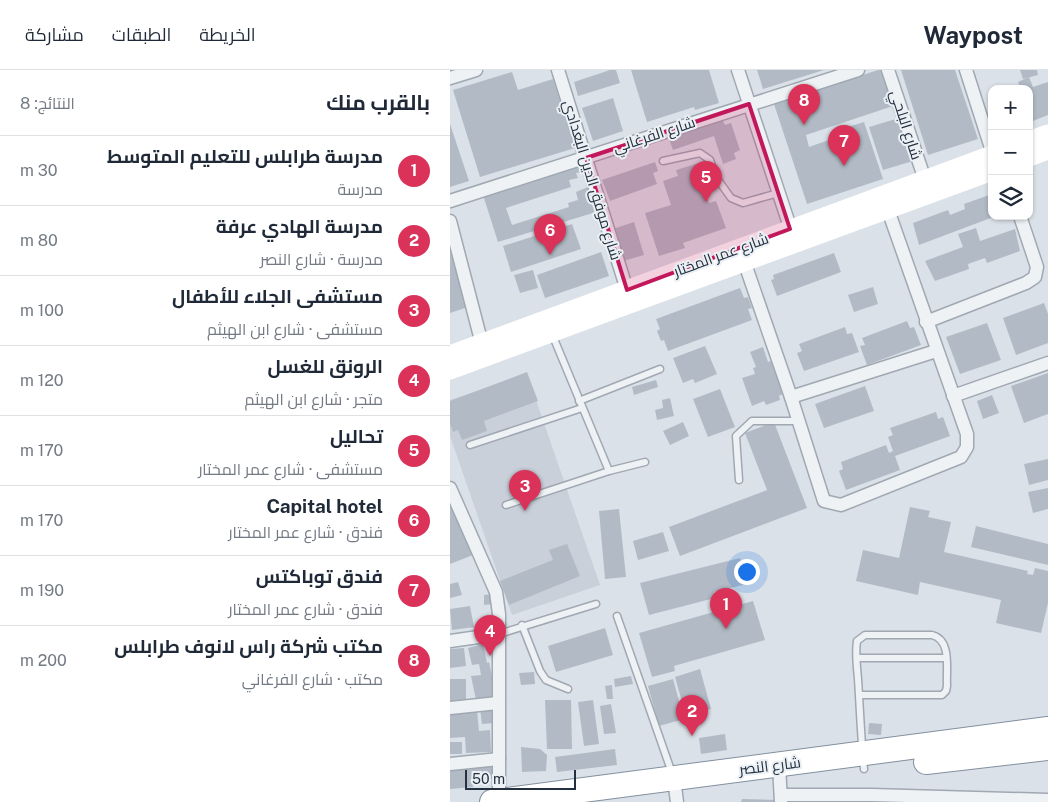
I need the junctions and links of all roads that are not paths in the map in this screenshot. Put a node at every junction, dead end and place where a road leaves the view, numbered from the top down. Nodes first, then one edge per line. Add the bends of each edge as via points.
1 (476, 70) edge
2 (558, 70) edge
3 (738, 70) edge
4 (858, 70) edge
5 (888, 70) edge
6 (966, 70) edge
7 (450, 78) edge
8 (749, 104) junction
9 (1048, 134) edge
10 (988, 139) edge
11 (1033, 140) edge
12 (1048, 150) edge
13 (988, 156) edge
14 (1033, 156) edge
15 (586, 158) junction
16 (663, 161) dead end
17 (988, 173) edge
18 (924, 180) junction
19 (778, 193) junction
20 (450, 201) edge
21 (888, 210) junction
22 (1021, 220) edge
23 (450, 221) edge
24 (793, 236) junction
25 (744, 261) junction
26 (627, 290) junction
27 (926, 322) junction
28 (551, 333) junction
29 (482, 344) junction
30 (936, 351) junction
31 (450, 355) edge
32 (1048, 363) edge
33 (660, 369) dead end
34 (450, 370) edge
35 (953, 396) junction
36 (791, 397) junction
37 (579, 401) junction
38 (582, 408) junction
39 (799, 421) junction
40 (470, 446) dead end
41 (645, 462) dead end
42 (609, 471) junction
43 (739, 480) dead end
44 (450, 488) edge
45 (506, 505) dead end
46 (596, 604) dead end
47 (617, 616) dead end
48 (522, 625) junction
49 (499, 634) junction
50 (450, 641) edge
51 (857, 658) junction
52 (946, 658) junction
53 (568, 689) dead end
54 (859, 696) junction
55 (498, 703) junction
56 (450, 708) edge
57 (1048, 729) edge
58 (1048, 748) edge
59 (499, 759) junction
60 (864, 762) junction
61 (450, 764) edge
62 (780, 785) edge
63 (676, 790) edge
64 (873, 798) edge
65 (970, 800) edge
66 (1048, 800) edge
67 (497, 802) edge
68 (592, 802) edge

1 - 7 street
2 - 15 street, شارع موفق الدين البغدادي
3 - 8 street
4 - 8 street, شارع الفرغاني
5 - 18 street, شارع البلحي
6 - 10 street
8 - 15 street, شارع الفرغاني
8 - 19 street
9 - 11 main road
12 - 14 main road
13 - 18 main road, شارع عمر المختار
15 - 20 street, شارع الفرغاني
15 - 26 street, شارع موفق الدين البغدادي
16 - 19 lane via 700,153 710,160 716,177 731,198 743,203
17 - 21 main road, شارع عمر المختار
18 - 24 main road, شارع عمر المختار
19 - 24 street
21 - 24 main road, شارع عمر المختار
21 - 27 street
22 - 27 street via 1037,268 1035,277
23 - 29 street
24 - 25 main road, شارع عمر المختار
24 - 26 main road, شارع عمر المختار
25 - 28 main road, شارع عمر المختار
25 - 36 street
26 - 29 main road, شارع عمر المختار
27 - 30 street
28 - 34 main road, شارع عمر المختار
28 - 37 lane
29 - 31 main road, شارع عمر المختار
30 - 35 street
30 - 36 street
32 - 35 street
33 - 37 lane
35 - 39 street via 967,434 967,447 961,456 841,504 824,501
36 - 39 street
37 - 38 lane
38 - 40 lane
38 - 42 lane
39 - 43 lane via 752,421 736,436
41 - 42 lane
42 - 45 lane
44 - 49 street via 496,592
46 - 48 lane
47 - 63 lane
48 - 49 lane
48 - 53 lane via 546,680
49 - 50 street
49 - 55 street
51 - 52 lane
51 - 52 lane via 857,641 865,636 932,635 940,637 945,644
51 - 54 lane
52 - 54 lane via 947,686 942,694
54 - 60 lane
55 - 56 street
55 - 59 street
57 - 60 highway, شارع النصر
58 - 60 highway, شارع النصر
59 - 61 street
59 - 67 street
60 - 62 highway, شارع النصر
62 - 63 highway, شارع النصر
62 - 64 street
63 - 67 highway, شارع النصر
63 - 68 highway, شارع النصر
64 - 65 street
65 - 66 street

